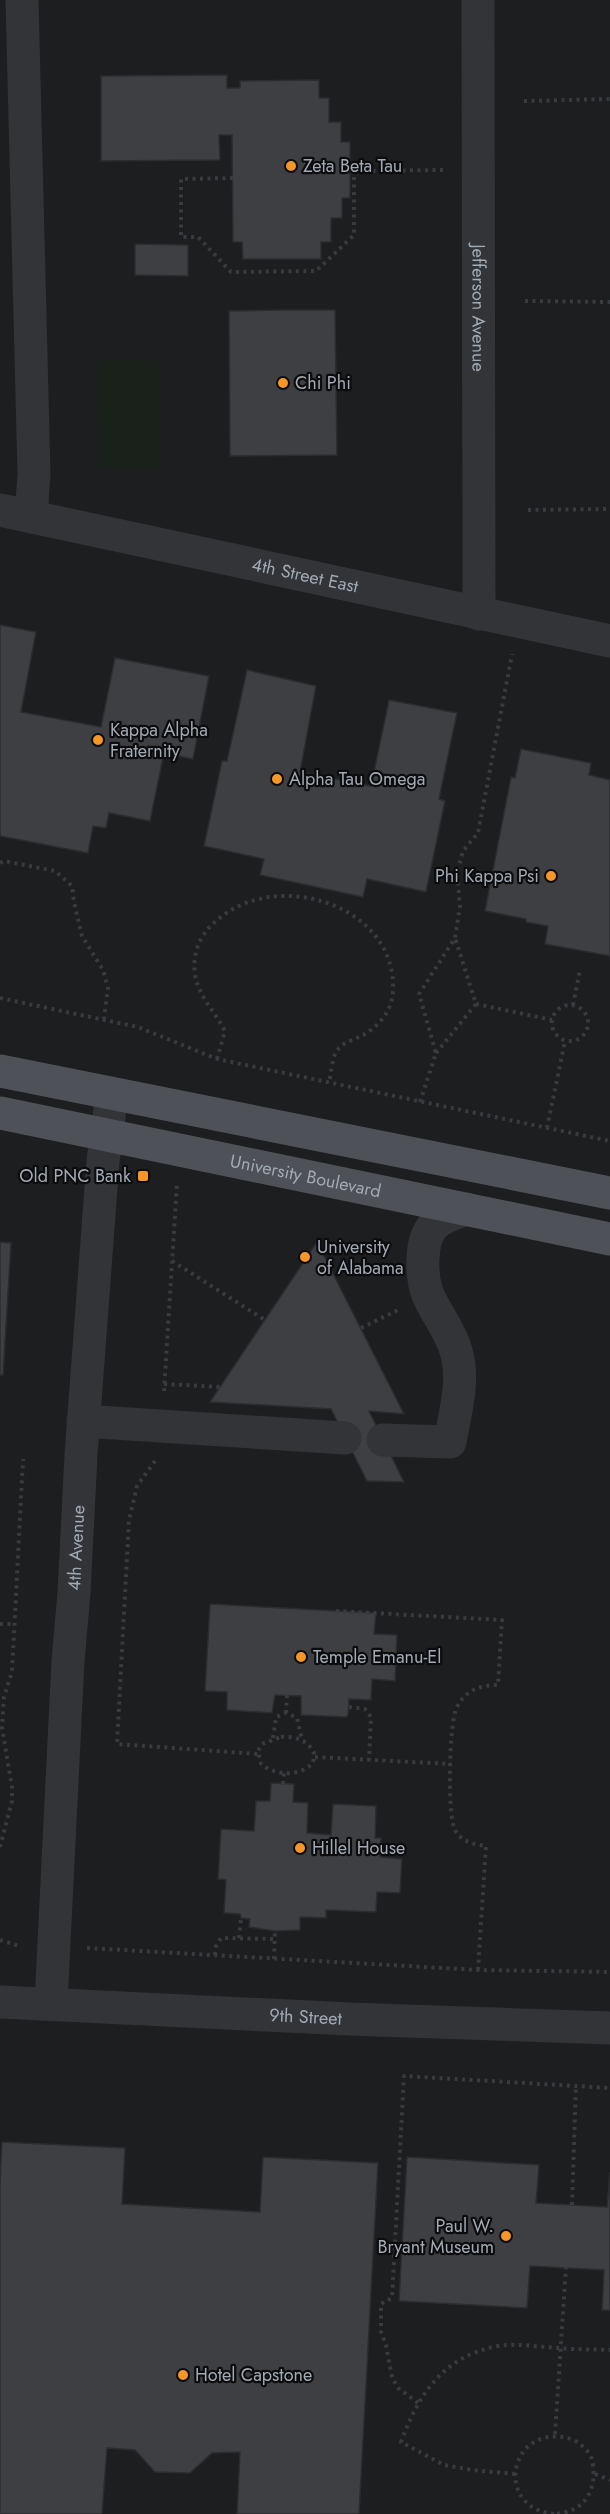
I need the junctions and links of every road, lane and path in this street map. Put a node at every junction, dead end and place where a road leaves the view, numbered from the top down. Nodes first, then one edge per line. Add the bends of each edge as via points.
1 (22, 0) edge
2 (478, 0) edge
3 (610, 99) edge
4 (524, 101) dead end
5 (478, 169) junction
6 (232, 178) dead end
7 (525, 301) dead end
8 (610, 302) edge
9 (610, 509) edge
10 (528, 510) dead end
11 (15, 514) edge
12 (479, 614) junction
13 (610, 641) edge
14 (514, 645) dead end
15 (0, 863) edge
16 (455, 938) junction
17 (580, 970) dead end
18 (0, 998) edge
19 (476, 1004) junction
20 (573, 1005) junction
21 (104, 1020) junction
22 (552, 1020) junction
23 (565, 1041) junction
24 (436, 1053) junction
25 (217, 1059) junction
26 (0, 1071) edge
27 (329, 1083) junction
28 (112, 1095) junction
29 (420, 1102) junction
30 (0, 1113) edge
31 (547, 1128) junction
32 (106, 1134) junction
33 (610, 1142) edge
34 (177, 1177) dead end
35 (610, 1193) edge
36 (467, 1209) junction
37 (610, 1239) edge
38 (172, 1261) junction
39 (265, 1320) dead end
40 (164, 1384) junction
41 (220, 1387) dead end
42 (83, 1421) junction
43 (162, 1426) junction
44 (345, 1438) dead end
45 (383, 1440) dead end
46 (23, 1459) dead end
47 (336, 1611) dead end
48 (0, 1624) edge
49 (14, 1624) junction
50 (287, 1695) dead end
51 (349, 1707) dead end
52 (286, 1713) junction
53 (273, 1738) junction
54 (302, 1740) junction
55 (258, 1754) junction
56 (315, 1757) junction
57 (369, 1760) junction
58 (451, 1764) junction
59 (284, 1773) junction
60 (283, 1784) dead end
61 (0, 1847) edge
62 (241, 1918) dead end
63 (275, 1931) dead end
64 (239, 1938) junction
65 (274, 1939) junction
66 (54, 1946) junction
67 (215, 1955) junction
68 (274, 1959) junction
69 (478, 1970) junction
70 (610, 1972) edge
71 (0, 2002) edge
72 (51, 2003) junction
73 (610, 2028) edge
74 (576, 2086) junction
75 (610, 2087) edge
76 (572, 2205) dead end
77 (566, 2267) dead end
78 (561, 2349) junction
79 (610, 2350) edge
80 (418, 2403) junction
81 (555, 2434) junction
82 (515, 2474) junction
83 (595, 2474) junction
84 (610, 2480) edge
85 (555, 2514) edge

1 - 11 street via 34,474
2 - 5 street, Jefferson Avenue
3 - 4 path
5 - 6 path via 352,171 354,235 316,271 231,272 198,237 181,237 181,179
5 - 12 street, Jefferson Avenue
7 - 8 path
9 - 10 path
11 - 12 street, 4th Street East
12 - 13 street, 4th Street East
14 - 16 path via 478,833 463,851 457,873 460,906
15 - 21 path via 55,871 72,886 82,936 103,970 108,988
16 - 19 path
16 - 24 path via 419,994
17 - 20 path
18 - 21 path
19 - 22 path
19 - 24 path
20 - 22 path via 557,1010
20 - 23 path via 586,1016 587,1028 582,1037
21 - 25 path via 138,1026
22 - 23 path via 556,1035
23 - 31 path
24 - 29 path
25 - 27 path
25 - 27 path via 225,1031 199,990 195,974 195,957 207,928 242,904 261,897 311,897 335,905 369,929 389,958 393,976 388,1010 378,1024 345,1042 336,1052
26 - 28 main road
27 - 29 path
28 - 32 street, 4th Avenue
28 - 35 main road
29 - 31 path
30 - 32 main road, University Boulevard
31 - 33 path
32 - 36 main road, University Boulevard
32 - 42 street, 4th Avenue
34 - 38 path
36 - 37 main road, University Boulevard
36 - 45 street via 433,1226 424,1254 428,1294 457,1351 460,1385 450,1442
38 - 39 path
38 - 40 path
40 - 41 path
40 - 43 path
42 - 43 street
42 - 66 street, 4th Avenue
43 - 44 street
43 - 55 path via 155,1461 137,1486 129,1520 117,1744
46 - 49 path
47 - 58 path via 502,1620 498,1685 471,1690 455,1709
48 - 49 path
49 - 61 path via 12,1672 4,1697 2,1728 12,1801
50 - 52 path
51 - 57 path via 365,1709 371,1718
52 - 53 path via 276,1717
52 - 54 path via 297,1718
53 - 54 path via 289,1736
53 - 55 path via 262,1744
54 - 56 path via 312,1748
55 - 59 path via 266,1768
56 - 57 path
56 - 59 path via 309,1767
57 - 58 path
58 - 69 path via 450,1810 454,1829 464,1841 486,1846
59 - 60 path
62 - 64 path
63 - 65 path
64 - 65 path
64 - 67 path via 221,1938
65 - 68 path
66 - 67 path
66 - 72 street, 4th Avenue
67 - 68 path
68 - 69 path
69 - 70 path
71 - 72 street, 9th Street
72 - 73 street, 9th Street
74 - 75 path
74 - 76 path
74 - 80 path via 404,2076 392,2298 381,2304 381,2332 392,2377 398,2388
77 - 78 path
78 - 79 path
78 - 80 path via 500,2346 477,2352 442,2372
78 - 81 path
80 - 82 path via 401,2442 444,2465
81 - 82 path via 535,2440 520,2454
81 - 83 path via 575,2440 590,2454
82 - 85 path via 520,2494 535,2509
83 - 84 path
83 - 85 path via 590,2494 575,2509

